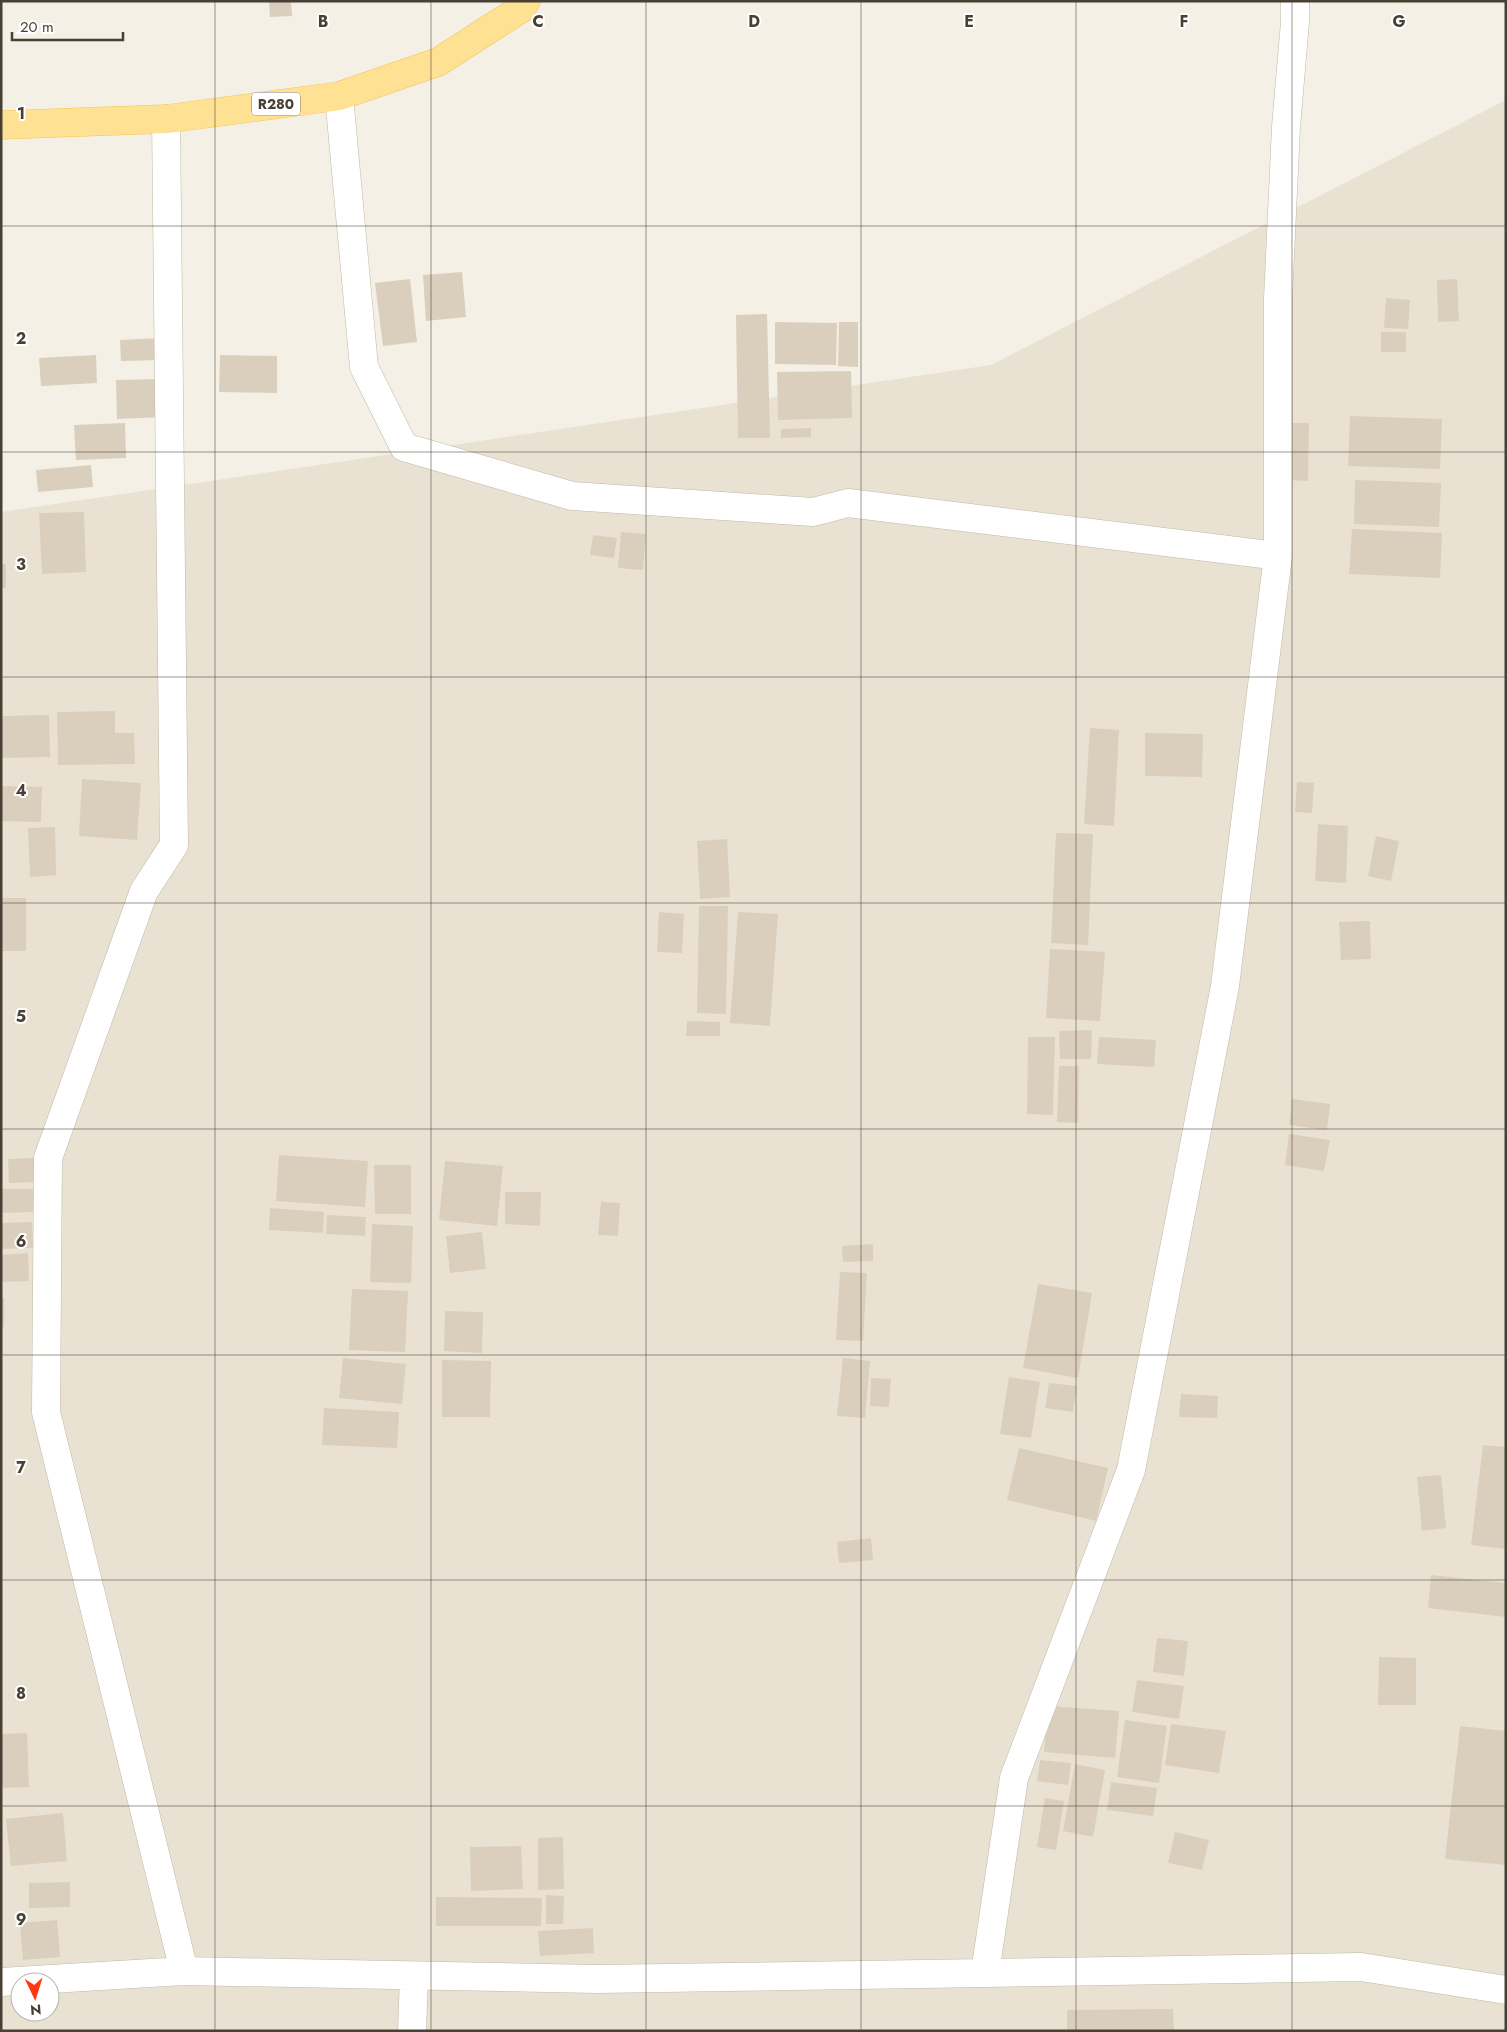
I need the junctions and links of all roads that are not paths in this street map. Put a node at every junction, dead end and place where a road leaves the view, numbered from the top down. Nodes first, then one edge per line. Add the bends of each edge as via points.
1 (526, 1) edge
2 (1295, 1) edge
3 (339, 96) junction
4 (166, 119) junction
5 (1, 125) edge
6 (1278, 556) junction
7 (184, 1971) junction
8 (985, 1973) junction
9 (414, 1977) junction
10 (1, 1982) edge
11 (1506, 1990) edge
12 (412, 2031) edge

1 - 3 main road, R280 via 522,8 438,62
2 - 6 street via 1278,299
3 - 4 main road, R280
3 - 6 street via 364,366 404,447 572,496 812,512 848,502
4 - 5 main road, R280
4 - 7 street via 174,846 144,891 48,1158 46,1412
6 - 8 street via 1225,986 1131,1470 1014,1778
7 - 9 street
7 - 10 street
8 - 9 street via 597,1979
8 - 11 street via 1362,1967
9 - 12 street

